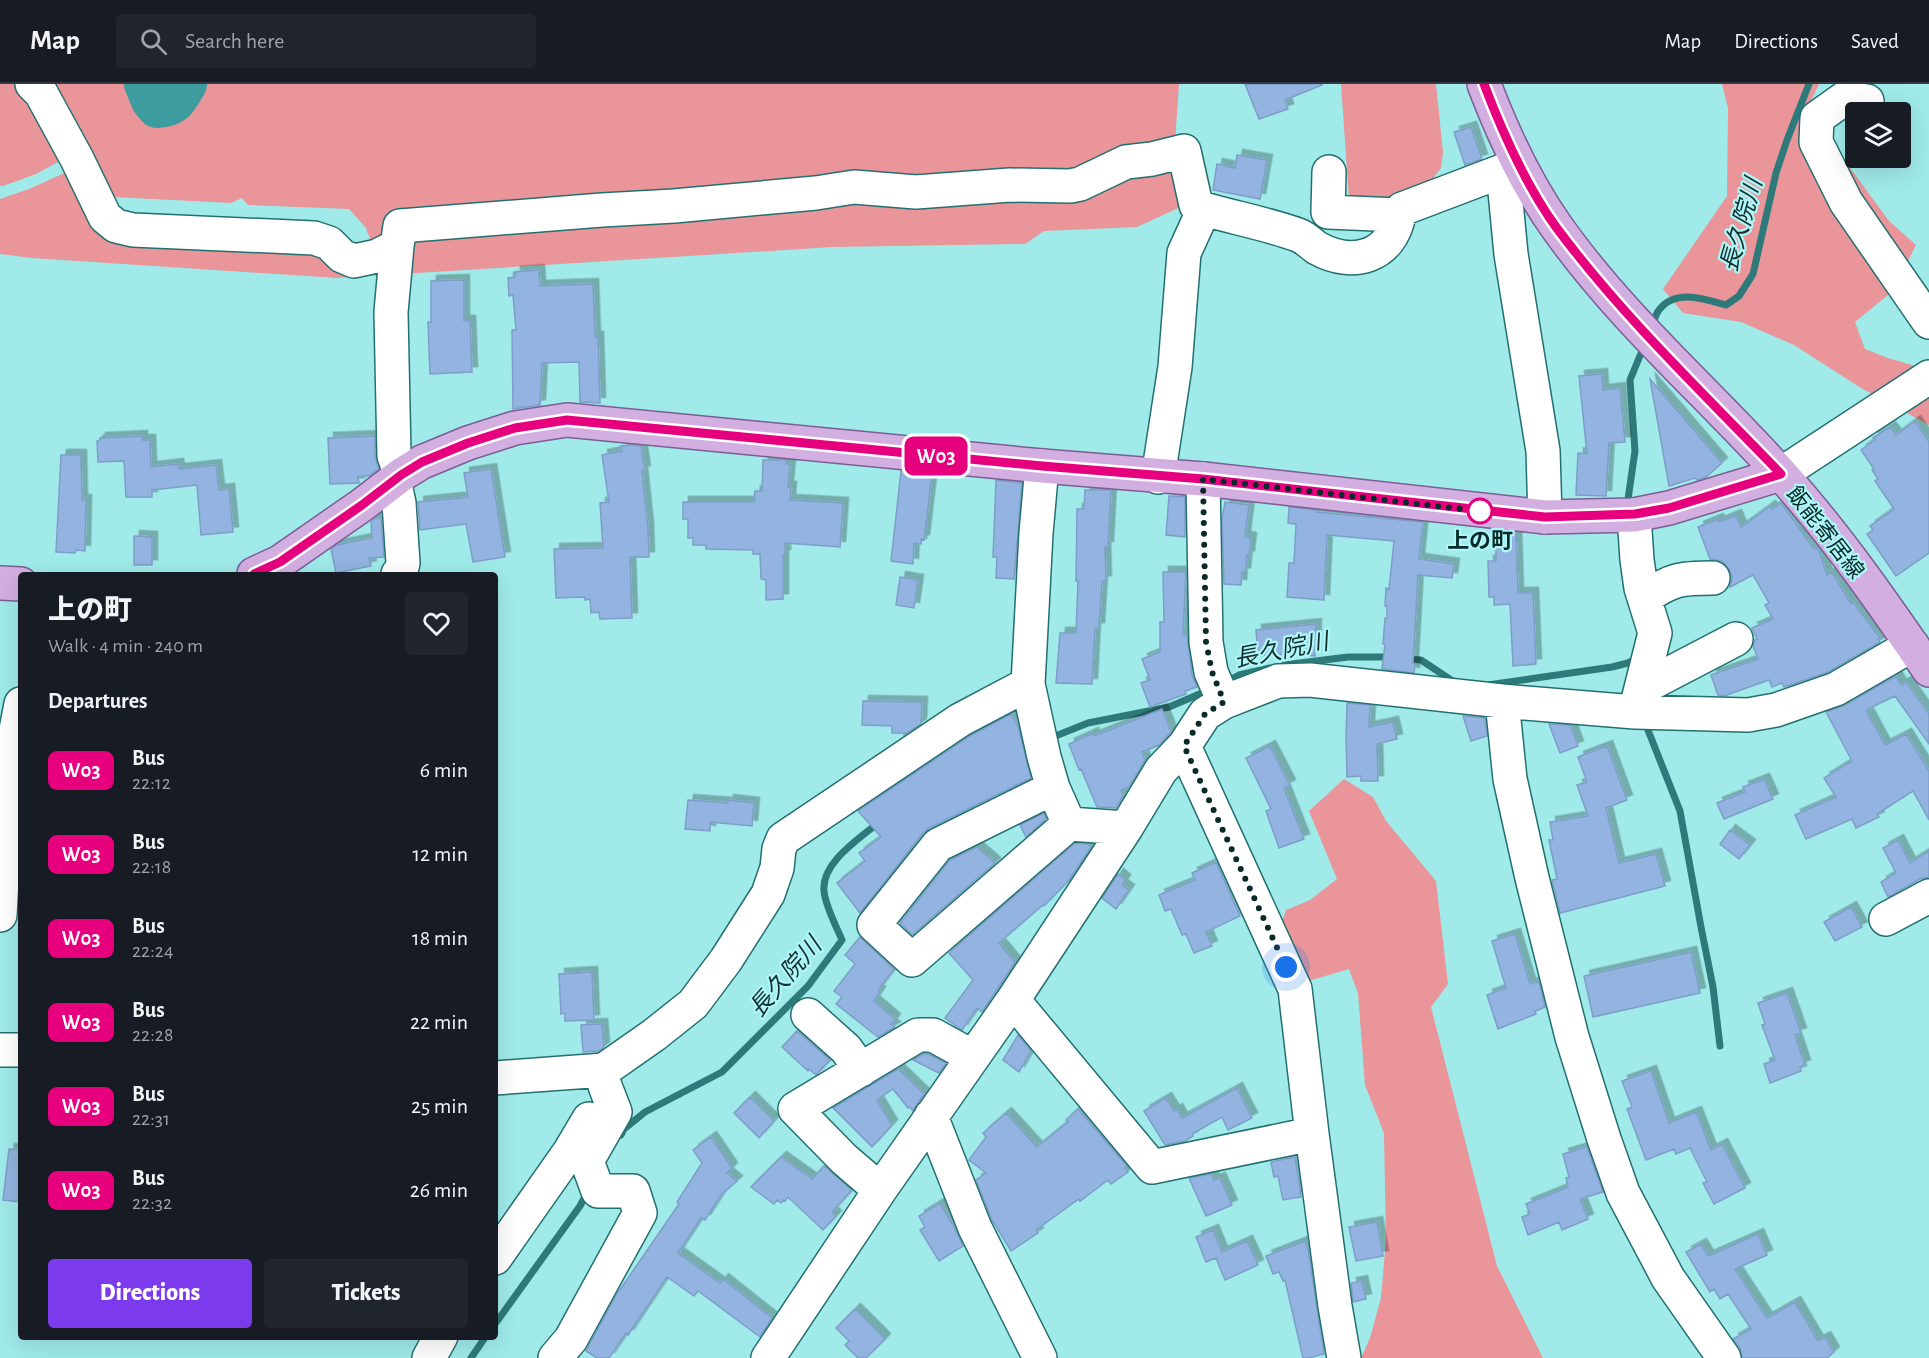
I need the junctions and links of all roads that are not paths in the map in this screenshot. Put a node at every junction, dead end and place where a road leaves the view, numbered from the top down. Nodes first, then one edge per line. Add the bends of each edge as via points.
1 (32, 84) edge
2 (1484, 84) edge
3 (1867, 101) dead end
4 (1511, 168) junction
5 (1329, 172) dead end
6 (1204, 209) junction
7 (1399, 215) junction
8 (397, 246) junction
9 (1929, 322) edge
10 (1929, 377) edge
11 (1042, 466) junction
12 (1781, 474) junction
13 (398, 477) junction
14 (1158, 477) junction
15 (1203, 479) junction
16 (1635, 514) junction
17 (1545, 517) junction
18 (258, 572) edge
19 (400, 572) edge
20 (1713, 578) dead end
21 (0, 583) edge
22 (18, 584) edge
23 (1644, 598) junction
24 (1736, 639) dead end
25 (1920, 658) edge
26 (1028, 684) junction
27 (1219, 691) junction
28 (1639, 700) junction
29 (1502, 701) junction
30 (18, 723) edge
31 (1184, 746) junction
32 (10, 773) edge
33 (1053, 788) junction
34 (1069, 824) junction
35 (1126, 828) junction
36 (1929, 896) edge
37 (0, 915) edge
38 (1886, 919) dead end
39 (1013, 1000) junction
40 (808, 1015) dead end
41 (0, 1050) edge
42 (18, 1050) edge
43 (973, 1057) junction
44 (861, 1070) junction
45 (498, 1078) edge
46 (604, 1078) junction
47 (931, 1116) junction
48 (1312, 1134) junction
49 (880, 1190) junction
50 (498, 1254) edge
51 (439, 1340) edge
52 (429, 1358) edge
53 (555, 1358) edge
54 (768, 1358) edge
55 (1040, 1358) edge
56 (1344, 1358) edge
57 (1724, 1358) edge

1 - 8 street via 41,93 105,217 116,226 314,238 329,243 354,261
2 - 4 main road, 飯能寄居線
3 - 9 street via 1845,98 1817,118 1816,142 1846,202
4 - 7 street via 1402,209
4 - 12 main road, 飯能寄居線 via 1605,288
4 - 17 street via 1511,254 1544,451
5 - 7 street via 1328,212
6 - 7 street via 1297,235 1346,258 1369,256 1384,244 1396,230
6 - 8 street via 1196,206 1182,151 1126,162 1070,186 1010,185 916,192 854,187 674,207 400,226
6 - 14 street via 1184,253 1175,367
8 - 13 street via 392,323 394,456
10 - 12 street
11 - 13 main road via 567,420 515,428 468,443 422,462
11 - 14 main road
11 - 26 street
12 - 16 main road via 1669,508
12 - 25 main road, 飯能寄居線 via 1821,521
13 - 18 main road via 280,562
13 - 19 street via 403,563
14 - 15 main road
15 - 17 main road
15 - 27 street via 1206,642
16 - 17 main road
16 - 23 street
20 - 23 street via 1681,578
21 - 22 main road
23 - 28 street via 1655,633
24 - 28 street
25 - 28 street via 1776,710 1748,715
26 - 33 street
26 - 46 street via 960,720 783,839 768,894 726,960 693,1004
27 - 29 street via 1310,680
27 - 31 street
28 - 29 street
29 - 57 street via 1510,779 1532,878 1572,1036 1604,1139 1623,1193 1668,1278
30 - 32 street
31 - 35 street via 1161,770
31 - 48 street via 1295,988
32 - 37 street
33 - 34 street
33 - 34 street via 938,845 873,925 912,960
34 - 35 street
35 - 39 street
36 - 38 street
39 - 43 street
39 - 48 street via 1152,1167
40 - 44 street via 846,1049
41 - 42 street
43 - 44 street via 933,1035 918,1035
43 - 47 street
44 - 49 street via 795,1109
45 - 46 street
46 - 50 street via 598,1104 570,1151
46 - 53 street via 615,1112 588,1161 598,1191 633,1191 640,1213 571,1339
47 - 49 street
47 - 55 street via 975,1228
48 - 56 street
49 - 54 street
51 - 52 street

